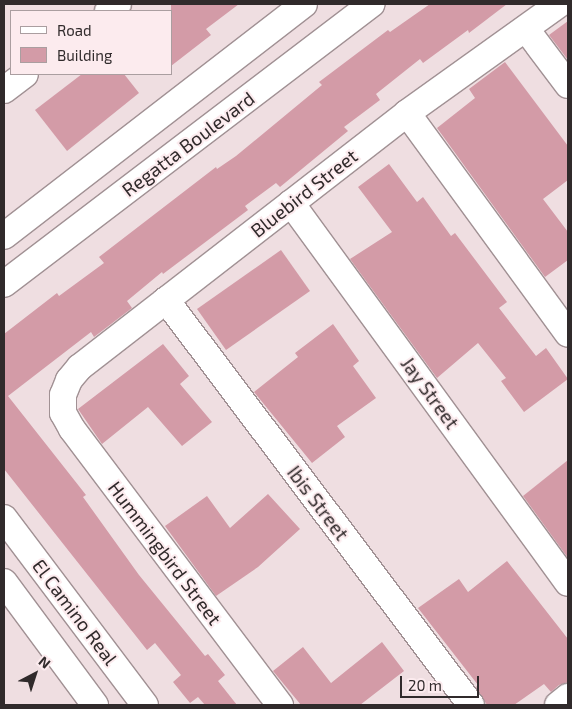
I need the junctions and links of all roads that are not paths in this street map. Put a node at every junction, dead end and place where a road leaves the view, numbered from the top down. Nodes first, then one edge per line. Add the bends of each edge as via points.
1 (304, 4) edge
2 (372, 4) edge
3 (559, 4) edge
4 (526, 29) junction
5 (24, 75) edge
6 (568, 85) edge
7 (4, 90) edge
8 (406, 113) junction
9 (291, 203) junction
10 (4, 236) edge
11 (4, 284) edge
12 (166, 300) junction
13 (568, 334) edge
14 (62, 395) joint
15 (4, 518) edge
16 (4, 582) edge
17 (568, 582) edge
18 (116, 667) junction
19 (568, 697) edge
20 (90, 698) edge
21 (145, 705) edge
22 (280, 705) edge
23 (471, 705) edge
24 (558, 705) edge

1 - 10 street, Regatta Boulevard
2 - 11 street, Regatta Boulevard
3 - 4 street, Bluebird Street
4 - 6 street
4 - 8 street, Bluebird Street
5 - 7 street
8 - 9 street, Bluebird Street
8 - 13 street
9 - 12 street, Bluebird Street
9 - 17 street, Jay Street
12 - 14 street, Bluebird Street via 80,367
12 - 23 street, Ibis Street
14 - 22 street, Hummingbird Street via 62,413 72,429
15 - 18 street, El Camino Real
16 - 20 street, El Camino Real
18 - 20 street
18 - 21 street, El Camino Real
19 - 24 street

